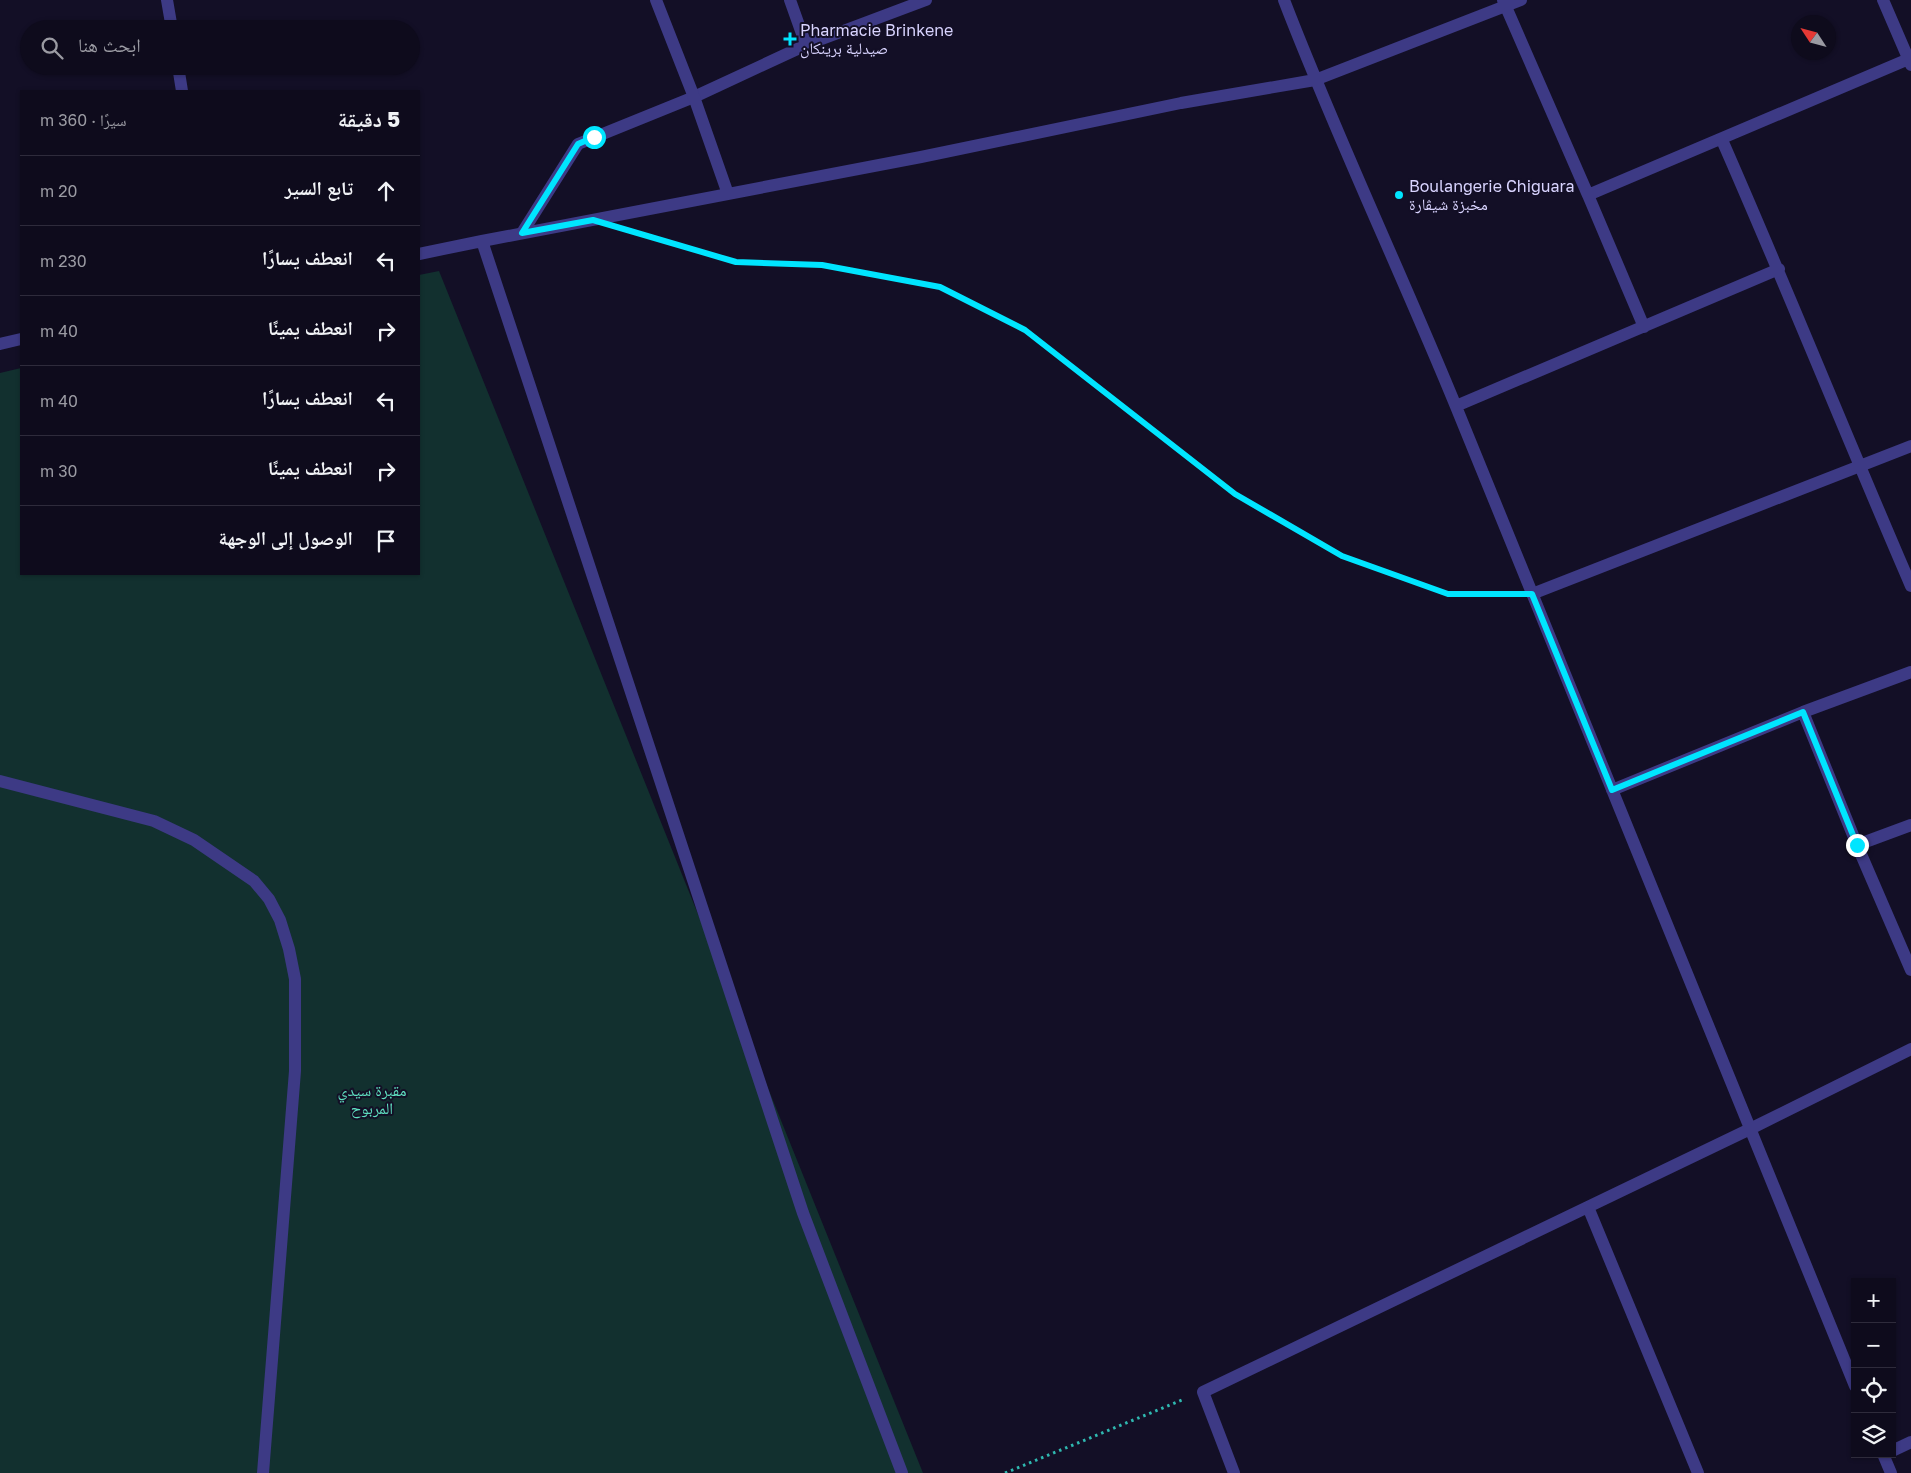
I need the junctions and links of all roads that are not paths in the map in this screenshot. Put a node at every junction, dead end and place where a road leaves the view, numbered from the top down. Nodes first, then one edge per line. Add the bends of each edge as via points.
1 (167, 0) edge
2 (656, 0) edge
3 (790, 0) edge
4 (926, 0) edge
5 (1284, 0) edge
6 (1521, 0) edge
7 (1883, 0) edge
8 (1504, 3) edge
9 (170, 20) edge
10 (806, 44) junction
11 (1910, 61) edge
12 (179, 75) edge
13 (1315, 80) junction
14 (182, 90) edge
15 (694, 97) junction
16 (1722, 140) junction
17 (728, 194) junction
18 (1588, 196) junction
19 (522, 233) junction
20 (482, 240) junction
21 (420, 254) edge
22 (1779, 269) junction
23 (1644, 327) junction
24 (20, 339) edge
25 (0, 344) edge
26 (1456, 406) junction
27 (1911, 446) edge
28 (1859, 467) junction
29 (1911, 586) edge
30 (1532, 594) junction
31 (1911, 672) edge
32 (1803, 712) junction
33 (0, 781) edge
34 (1612, 790) junction
35 (1911, 825) edge
36 (1857, 845) junction
37 (1911, 970) edge
38 (1911, 1049) edge
39 (1748, 1130) junction
40 (1588, 1207) junction
41 (1851, 1376) edge
42 (1911, 1442) edge
43 (1896, 1448) edge
44 (1886, 1458) edge
45 (263, 1473) edge
46 (902, 1473) edge
47 (1234, 1473) edge
48 (1698, 1473) edge
49 (1892, 1473) edge

1 - 9 street
2 - 15 street
3 - 10 street
4 - 10 street
5 - 13 street
6 - 8 street
7 - 11 street
8 - 13 street
8 - 18 street
10 - 15 street
11 - 16 street
12 - 14 street
13 - 17 street via 1181,103
13 - 26 street
15 - 17 street
15 - 19 street via 578,144
16 - 18 street
16 - 22 street
17 - 19 street
18 - 23 street
19 - 20 street
20 - 21 street
20 - 46 street via 802,1213
22 - 23 street
22 - 28 street
23 - 26 street
24 - 25 street
26 - 30 street
27 - 28 street
28 - 29 street
28 - 30 street
30 - 34 street
31 - 32 street
32 - 34 street
32 - 36 street
33 - 45 street via 154,821 194,840 254,881 280,920 295,979 295,1071
34 - 39 street
35 - 36 street
36 - 37 street
38 - 39 street
39 - 40 street
39 - 41 street
40 - 47 street via 1203,1392
40 - 48 street
42 - 43 street
44 - 49 street

